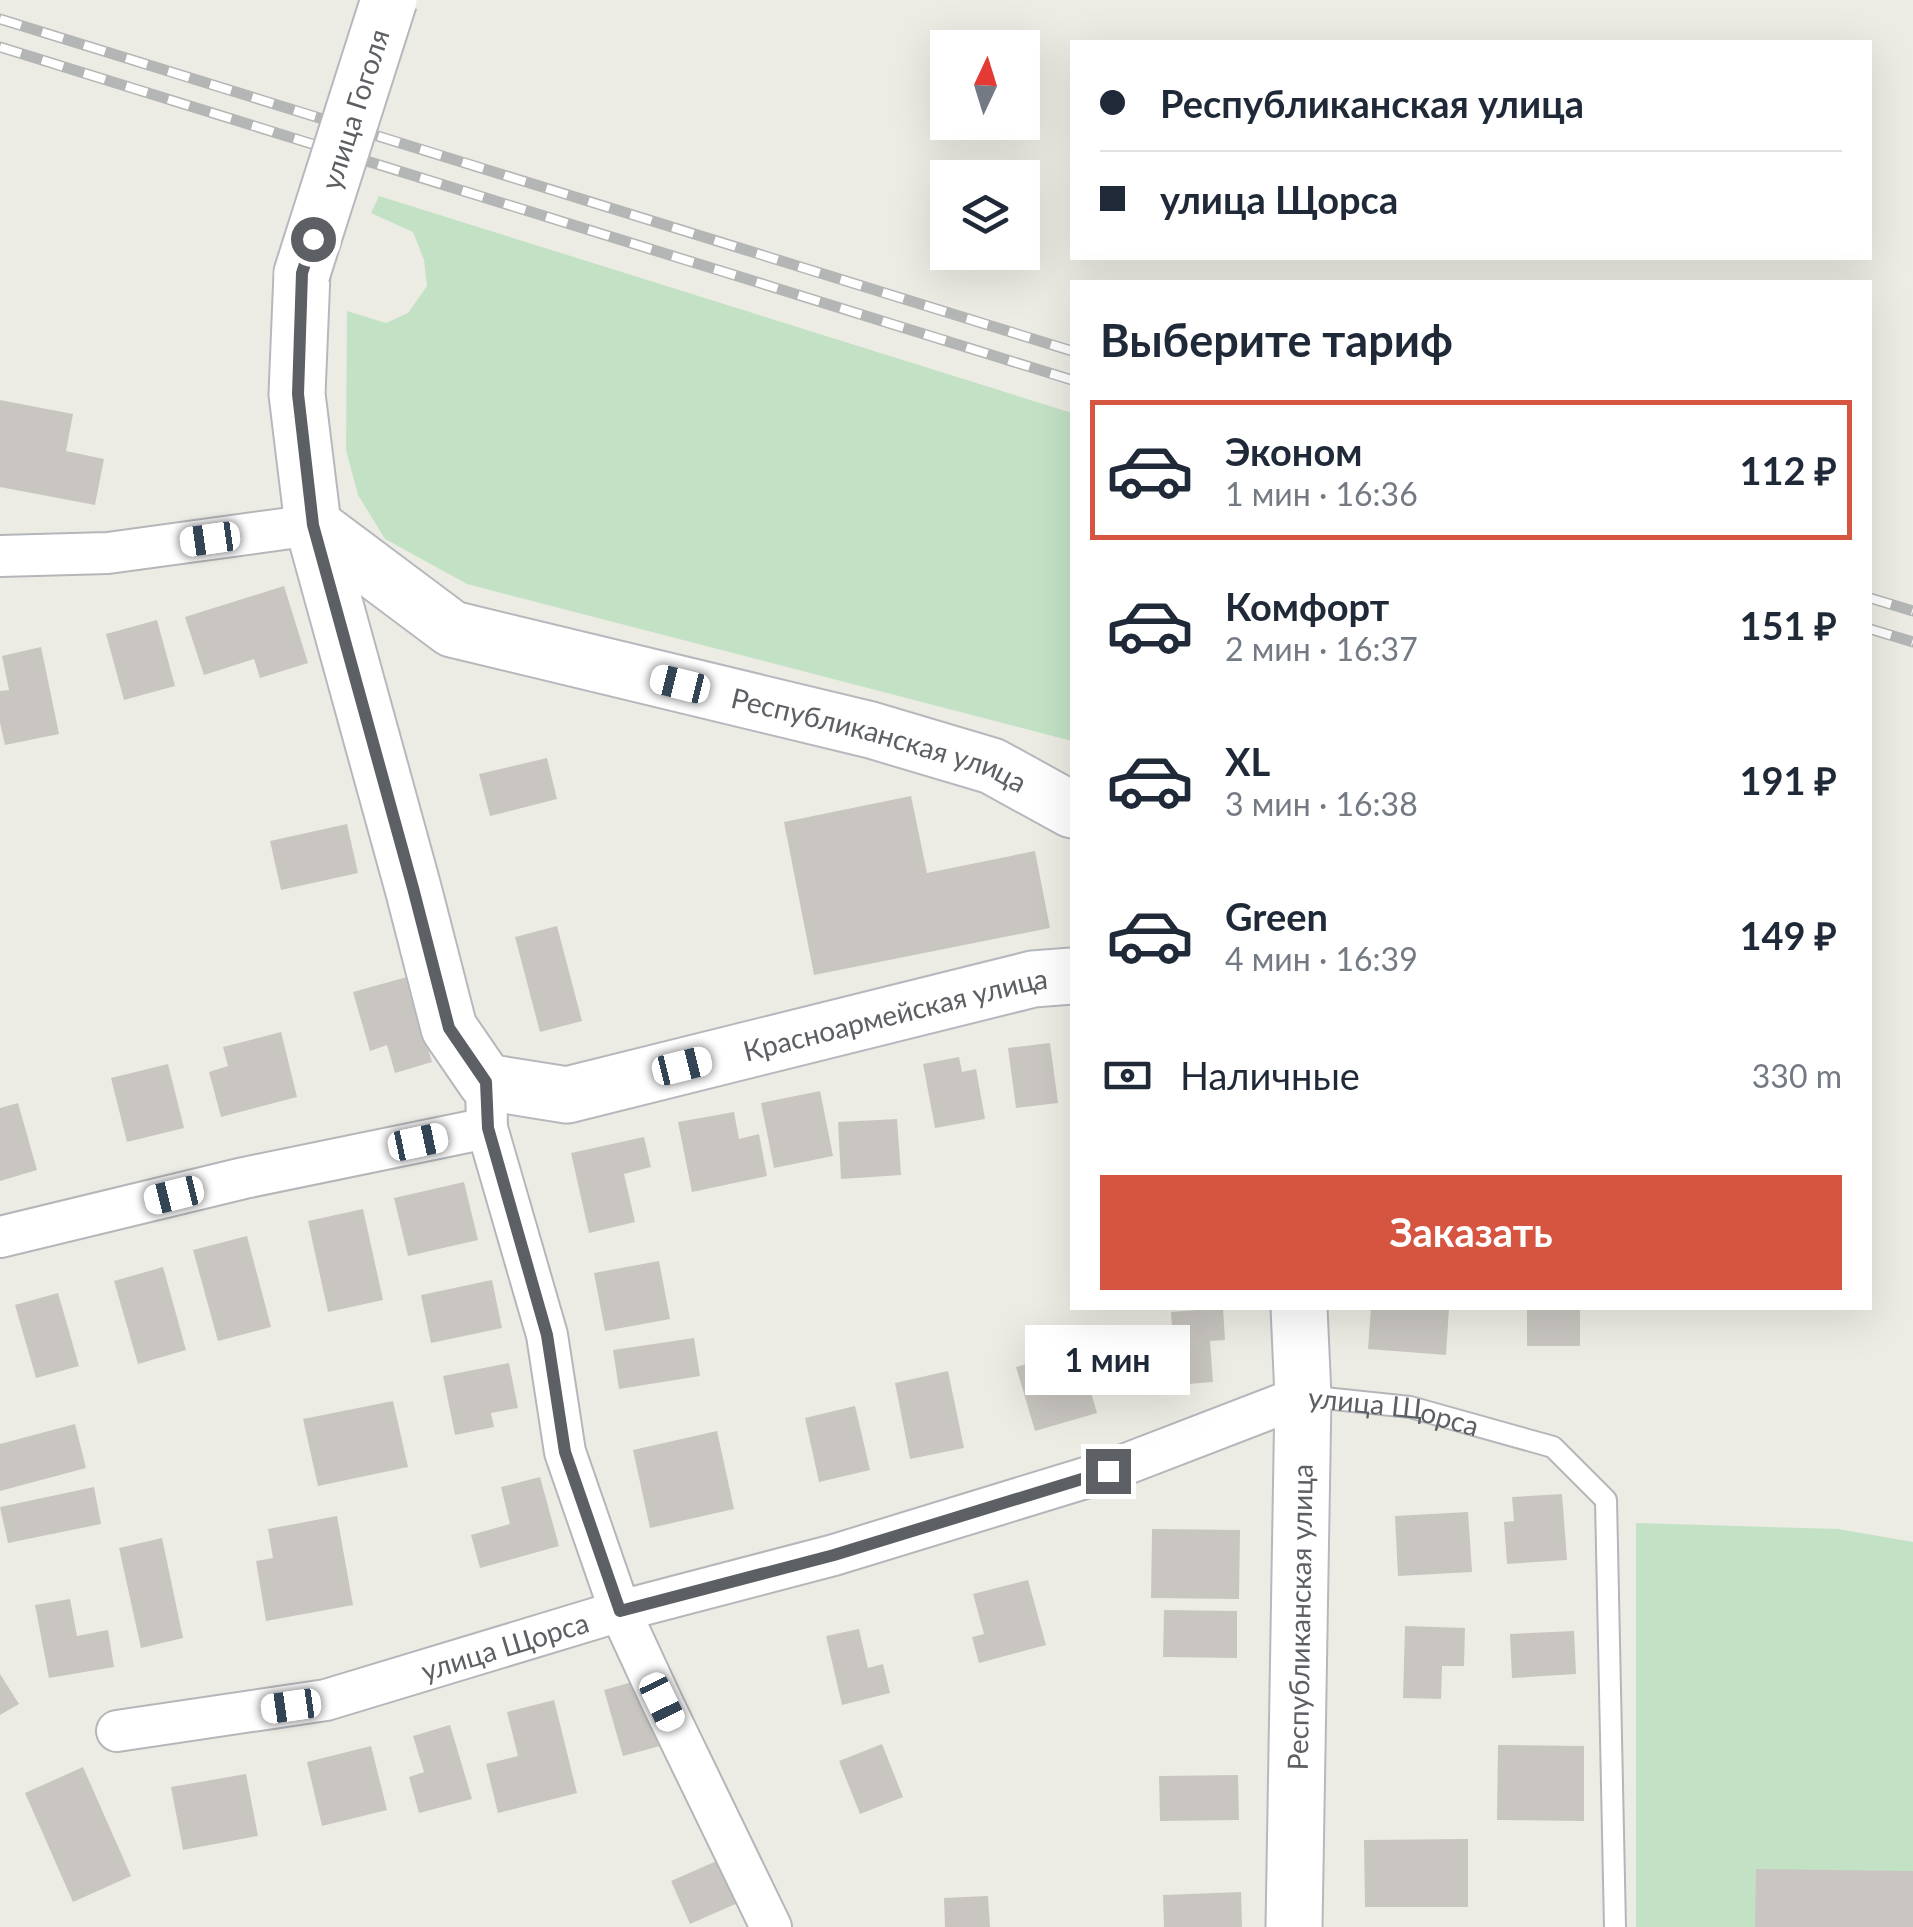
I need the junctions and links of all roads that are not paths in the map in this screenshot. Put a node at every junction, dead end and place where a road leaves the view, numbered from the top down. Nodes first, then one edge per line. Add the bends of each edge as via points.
1 (389, 0) edge
2 (313, 525) junction
3 (0, 556) edge
4 (1070, 809) edge
5 (1070, 976) edge
6 (487, 1105) junction
7 (0, 1236) edge
8 (1299, 1310) edge
9 (1303, 1396) junction
10 (620, 1611) junction
11 (117, 1731) dead end
12 (771, 1927) edge
13 (1294, 1927) edge
14 (1614, 1927) edge

1 - 2 street, улица Гоголя, bridge via 302,273 298,394
2 - 3 street via 108,553
2 - 4 street, Республиканская улица via 452,630 888,735 992,766
2 - 6 street via 449,1028
5 - 6 street, Красноармейская улица via 567,1095
6 - 7 street, Красноармейская улица via 244,1178
6 - 10 street via 547,1335 565,1452
8 - 9 street, Республиканская улица
9 - 10 street, улица Щорса via 1108,1471 834,1555
9 - 13 street, Республиканская улица
9 - 14 lane, улица Щорса via 1410,1407 1553,1447 1606,1500
10 - 11 street, улица Щорса via 326,1700
10 - 12 street

